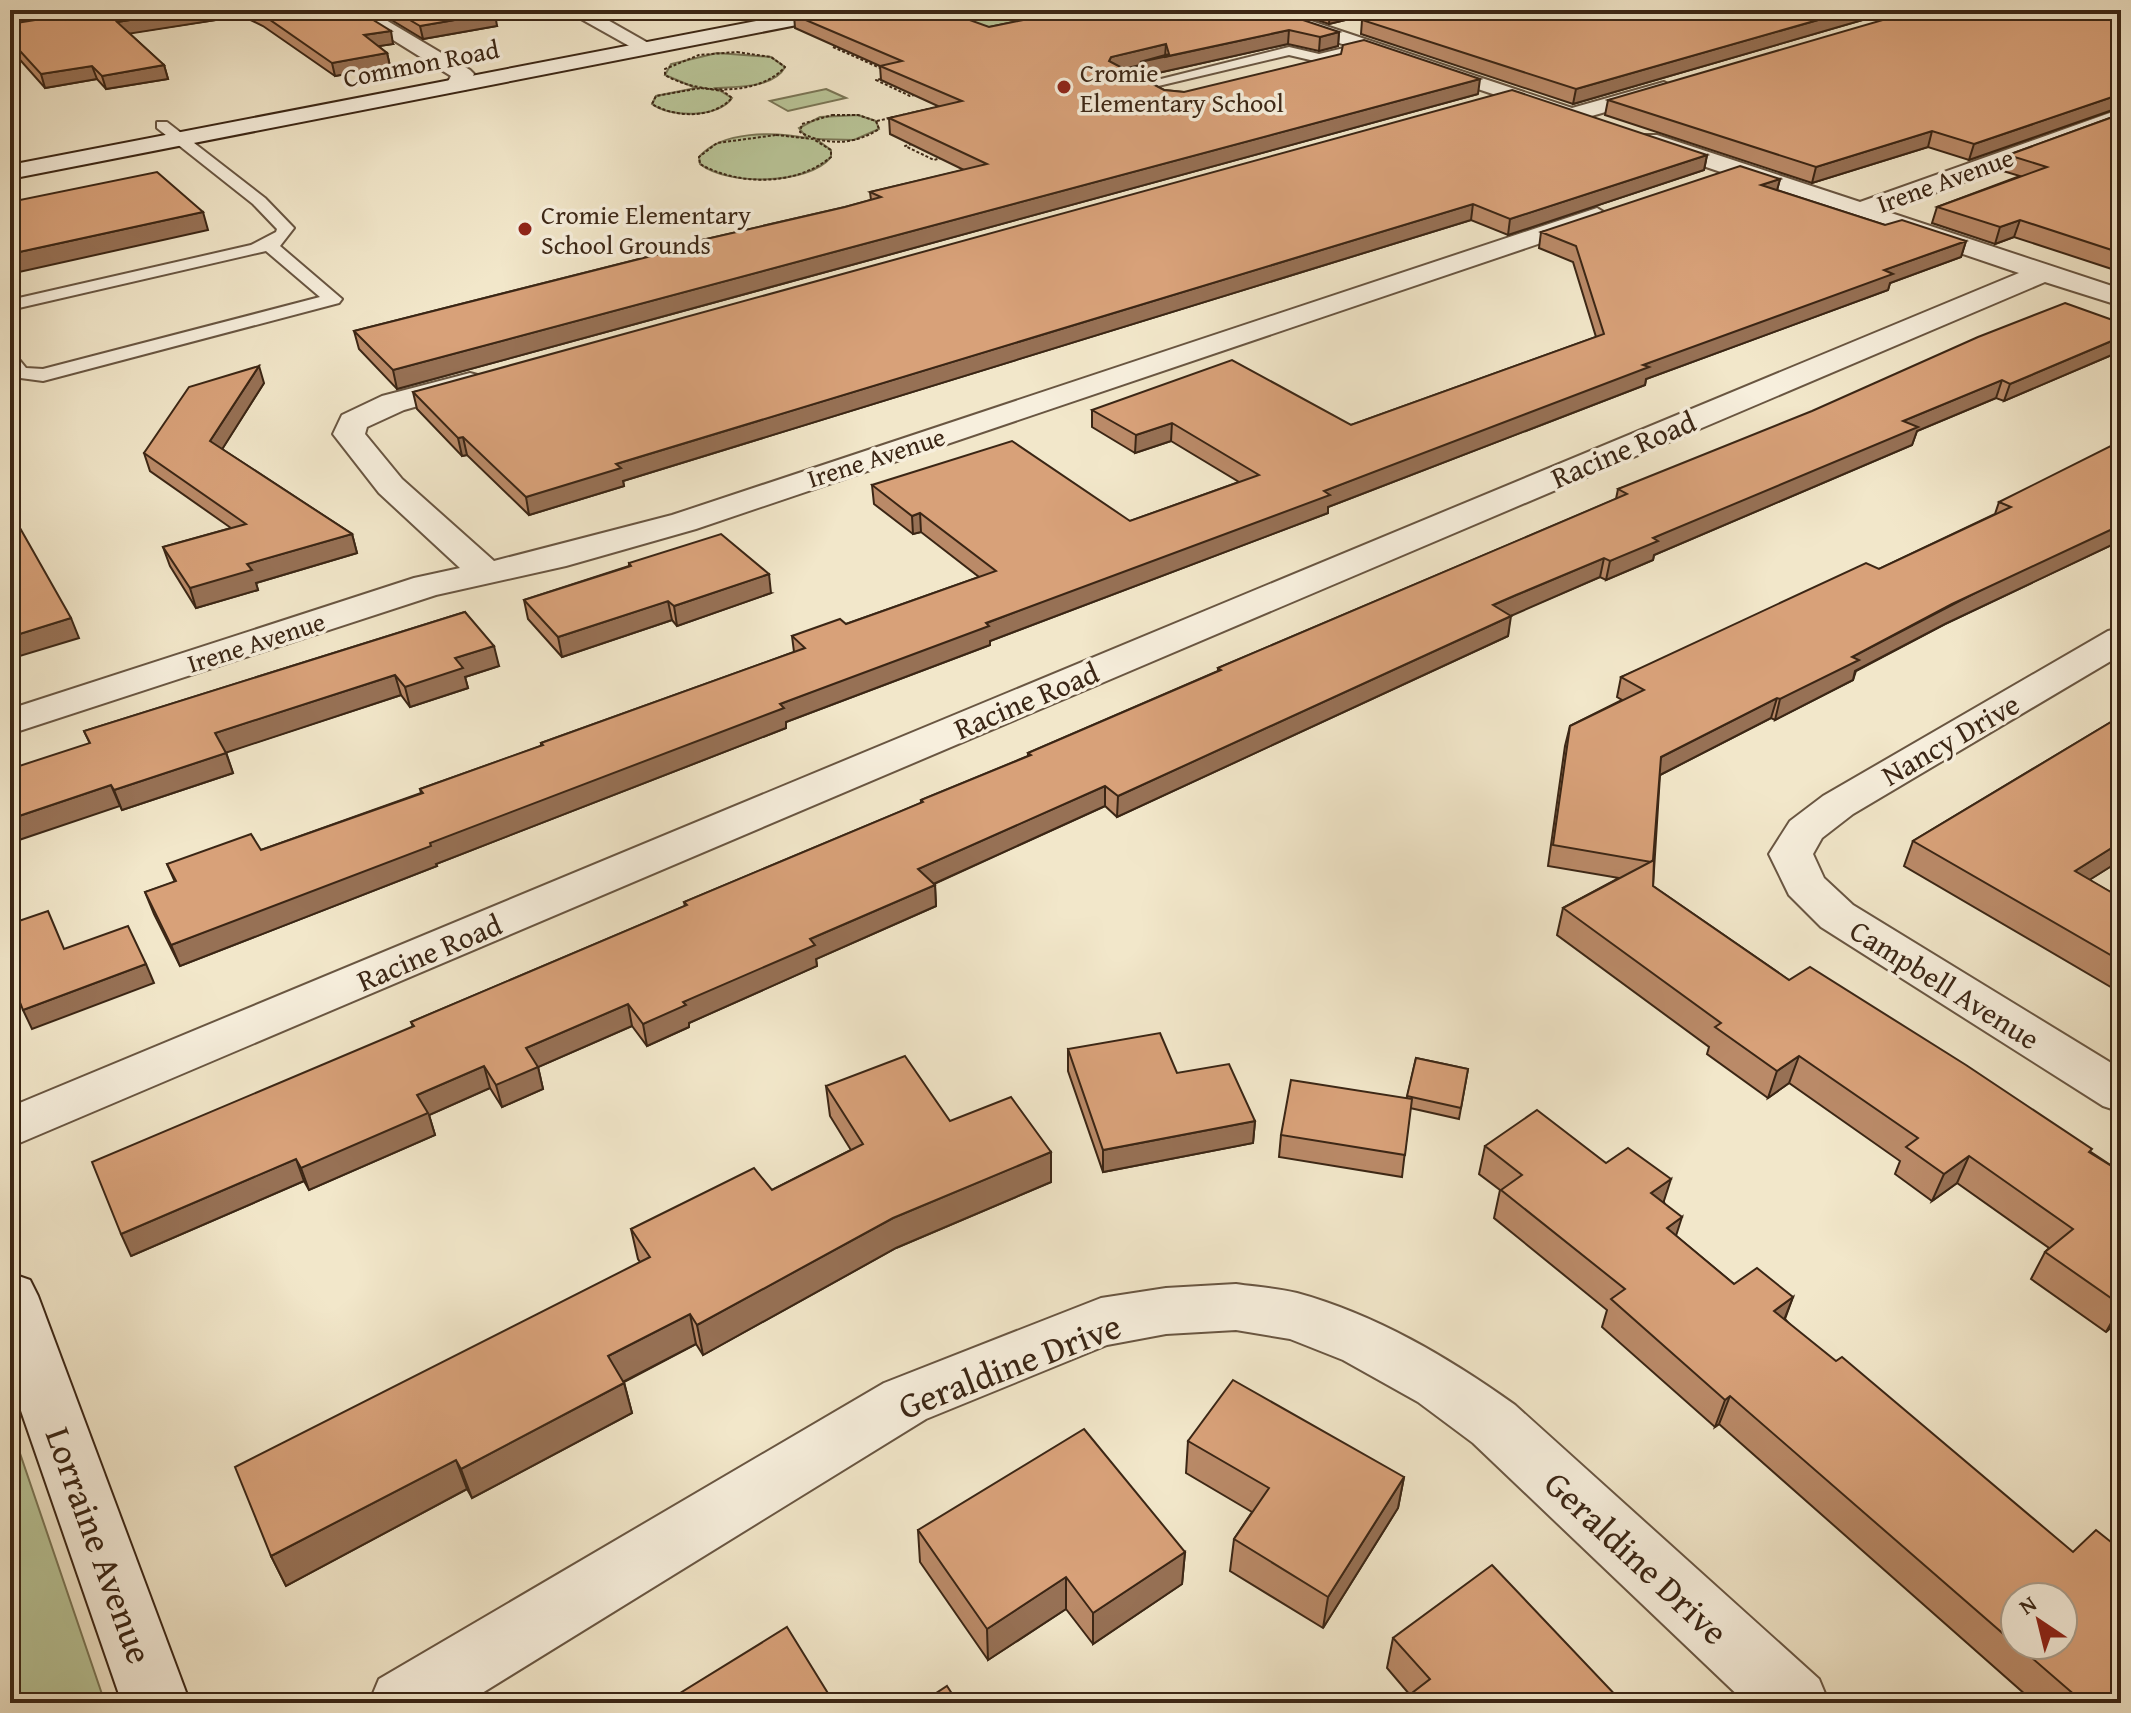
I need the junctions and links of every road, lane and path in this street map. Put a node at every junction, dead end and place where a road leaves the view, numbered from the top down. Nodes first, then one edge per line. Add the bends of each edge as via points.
1 (355, 10) edge
2 (575, 10) edge
3 (764, 10) edge
4 (843, 10) edge
5 (925, 10) edge
6 (952, 10) edge
7 (1259, 10) edge
8 (1363, 25) dead end
9 (1321, 30) junction
10 (625, 36) junction
11 (1280, 36) edge
12 (1369, 46) junction
13 (833, 47) edge
14 (647, 48) junction
15 (1319, 58) junction
16 (1304, 71) edge
17 (454, 77) junction
18 (1122, 78) edge
19 (1678, 84) edge
20 (1140, 86) junction
21 (701, 88) junction
22 (921, 93) edge
23 (1512, 94) junction
24 (1177, 100) edge
25 (957, 102) edge
26 (1466, 107) edge
27 (1574, 114) junction
28 (2121, 116) edge
29 (876, 121) junction
30 (170, 132) junction
31 (813, 139) junction
32 (10, 154) edge
33 (1736, 170) junction
34 (10, 172) edge
35 (1691, 185) edge
36 (1631, 205) edge
37 (1860, 211) junction
38 (269, 245) junction
39 (2042, 273) junction
40 (2121, 298) edge
41 (10, 305) edge
42 (10, 361) edge
43 (500, 374) edge
44 (486, 573) junction
45 (2121, 639) edge
46 (10, 722) edge
47 (1791, 854) joint
48 (2121, 1093) edge
49 (10, 1128) edge
50 (10, 1296) edge
51 (156, 1703) edge
52 (403, 1703) edge
53 (1795, 1703) edge

1 - 17 street
2 - 10 street
3 - 10 street, Common Road
4 - 14 street, Common Road
5 - 6 lane
7 - 9 street
8 - 9 street
9 - 11 lane
9 - 12 street
10 - 14 street
10 - 17 street, Common Road
12 - 15 lane
12 - 23 street
13 - 22 path via 897,76 876,80 910,96
14 - 17 street, Common Road
15 - 16 lane via 1334,63
15 - 20 lane via 1289,51
17 - 30 street, Common Road
18 - 20 lane
19 - 27 street
20 - 24 lane
21 - 21 path via 665,93 652,104 689,113 725,106 732,98
21 - 21 path via 670,80 665,69 699,55 737,52 771,57 785,67 773,79 757,84
23 - 26 street
23 - 27 street
25 - 29 path
27 - 33 street
28 - 37 street, Irene Avenue
29 - 31 path via 879,129 866,137
29 - 31 path via 845,115 809,120 799,128
30 - 32 street, Common Road
30 - 34 street, Common Road
30 - 38 lane via 281,221 283,235
31 - 31 path via 735,139 705,150 700,164 740,178 799,174 831,157 831,150
33 - 35 street
33 - 37 street
36 - 44 street, Irene Avenue via 684,522
37 - 39 street
38 - 41 lane
38 - 42 lane via 333,299 43,375 20,373
39 - 40 street
39 - 49 street, Racine Road
43 - 44 street via 368,412 353,422 349,434 380,473
44 - 46 street, Irene Avenue via 427,586
45 - 47 street, Nancy Drive via 1838,805 1805,830
47 - 48 street, Campbell Avenue via 1805,885 1837,916
50 - 51 street, Lorraine Avenue
52 - 53 street, Geraldine Drive via 905,1401 1101,1322 1236,1307 1295,1316 1364,1343 1439,1384 1494,1424

